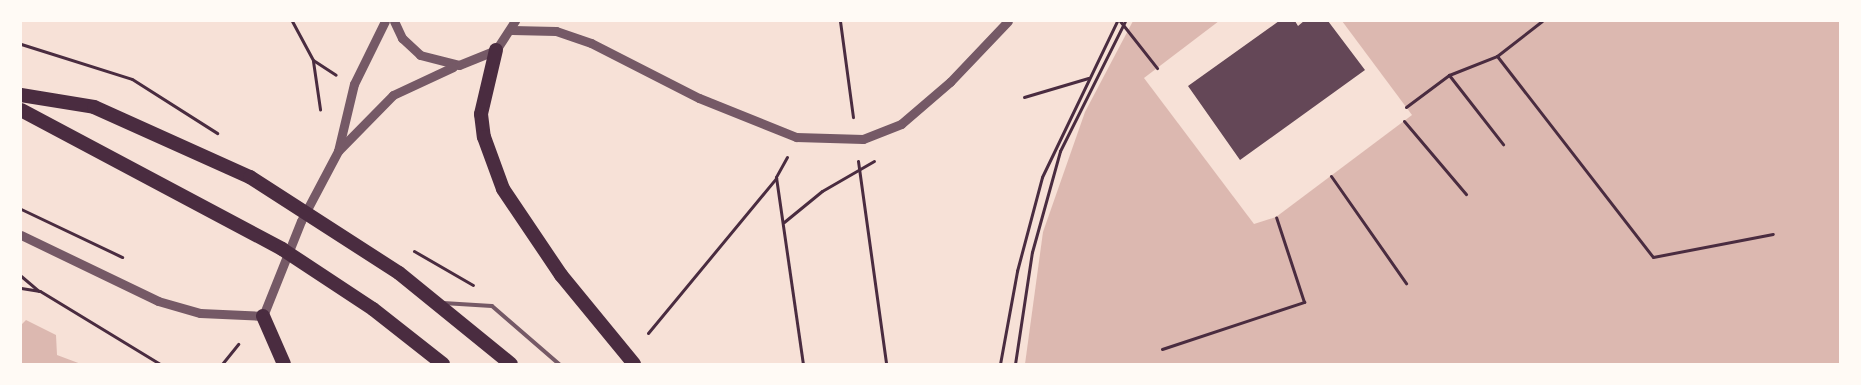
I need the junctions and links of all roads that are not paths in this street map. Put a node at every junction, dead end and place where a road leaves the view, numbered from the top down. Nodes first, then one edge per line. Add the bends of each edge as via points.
1 (385, 21) edge
2 (394, 21) edge
3 (1008, 21) edge
4 (514, 26) edge
5 (496, 50) junction
6 (459, 65) junction
7 (21, 95) edge
8 (21, 110) edge
9 (338, 151) junction
10 (21, 235) edge
11 (437, 302) junction
12 (263, 316) junction
13 (284, 364) edge
14 (443, 364) edge
15 (510, 364) edge
16 (559, 364) edge
17 (634, 364) edge

1 - 9 street via 354,84
2 - 6 street via 402,38 420,55
3 - 4 street via 950,82 901,124 863,139 796,137 699,98 591,43 556,31
4 - 5 street
5 - 6 street
5 - 17 highway via 481,114 484,136 503,189 561,275
6 - 9 street via 393,95
7 - 11 highway via 94,107 219,162 327,223
8 - 14 highway via 79,144 198,201 373,308
9 - 12 street via 301,221
10 - 12 street via 158,301 200,313
11 - 15 highway
11 - 16 lane via 492,306
12 - 13 highway

